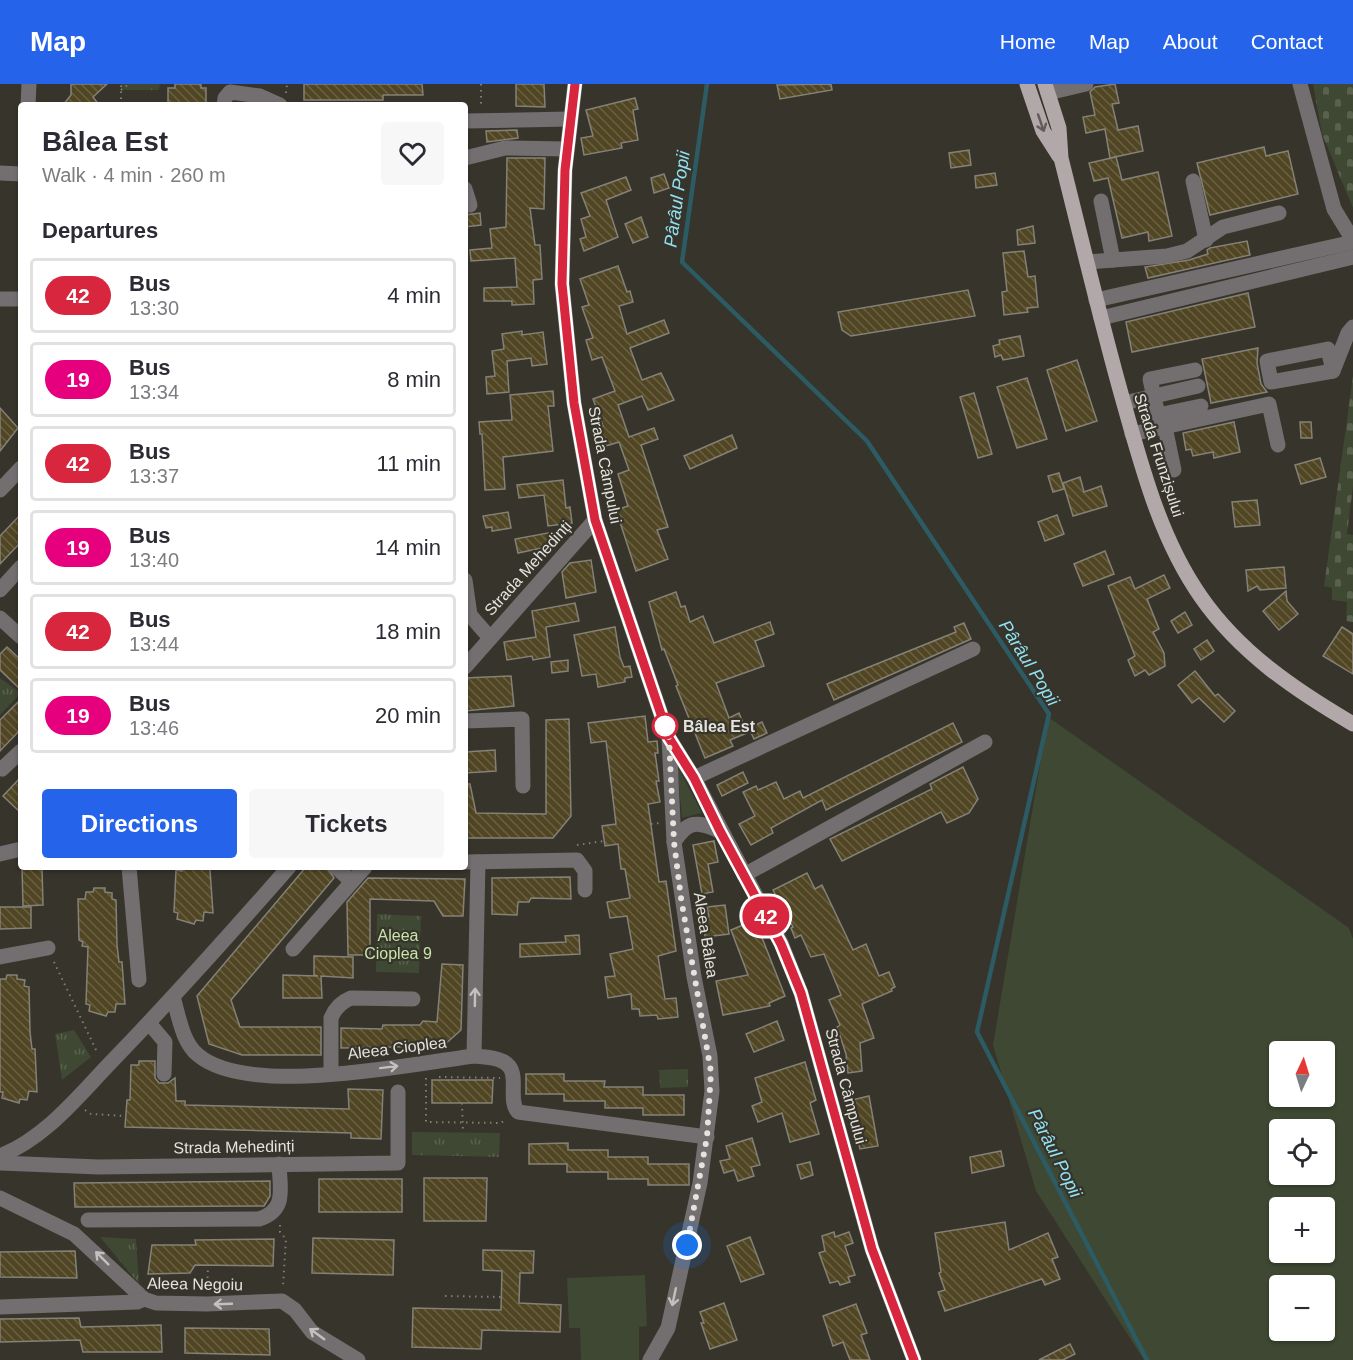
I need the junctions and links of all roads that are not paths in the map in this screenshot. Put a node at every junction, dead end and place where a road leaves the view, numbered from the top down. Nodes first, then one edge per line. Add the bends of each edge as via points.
1 (29, 84) edge
2 (575, 84) edge
3 (1027, 84) edge
4 (1086, 84) edge
5 (1300, 84) edge
6 (1046, 89) edge
7 (28, 102) edge
8 (224, 102) edge
9 (273, 102) edge
10 (570, 119) junction
11 (468, 121) edge
12 (567, 149) junction
13 (468, 157) edge
14 (1061, 158) junction
15 (0, 173) edge
16 (18, 174) edge
17 (1194, 181) dead end
18 (468, 199) edge
19 (1101, 201) dead end
20 (470, 206) dead end
21 (1279, 213) dead end
22 (1206, 240) junction
23 (1353, 241) edge
24 (1353, 257) edge
25 (1113, 260) junction
26 (1087, 262) junction
27 (0, 299) edge
28 (18, 299) edge
29 (1096, 300) junction
30 (1101, 318) junction
31 (1353, 327) edge
32 (1195, 370) dead end
33 (1333, 371) dead end
34 (1198, 386) dead end
35 (1154, 396) junction
36 (1124, 403) junction
37 (1201, 406) dead end
38 (1165, 427) junction
39 (1132, 434) junction
40 (1278, 445) dead end
41 (1174, 470) dead end
42 (18, 471) edge
43 (0, 490) edge
44 (595, 520) junction
45 (18, 570) edge
46 (0, 590) edge
47 (468, 601) edge
48 (0, 618) edge
49 (18, 634) edge
50 (490, 638) junction
51 (972, 649) dead end
52 (468, 664) edge
53 (468, 721) edge
54 (1353, 724) edge
55 (669, 738) junction
56 (985, 742) dead end
57 (18, 754) edge
58 (0, 768) edge
59 (694, 778) junction
60 (523, 786) dead end
61 (720, 831) junction
62 (674, 842) junction
63 (18, 850) edge
64 (0, 854) edge
65 (472, 862) edge
66 (129, 870) edge
67 (284, 870) edge
68 (339, 870) edge
69 (362, 870) edge
70 (744, 875) junction
71 (351, 881) junction
72 (585, 890) dead end
73 (48, 948) road end
74 (292, 949) dead end
75 (0, 957) edge
76 (139, 980) dead end
77 (174, 997) junction
78 (413, 999) dead end
79 (149, 1023) junction
80 (474, 1056) junction
81 (164, 1074) dead end
82 (332, 1074) junction
83 (398, 1092) dead end
84 (707, 1137) junction
85 (0, 1156) edge
86 (0, 1163) edge
87 (279, 1164) junction
88 (0, 1198) edge
89 (88, 1220) dead end
90 (144, 1299) junction
91 (0, 1306) edge
92 (358, 1360) edge
93 (650, 1360) edge
94 (914, 1360) edge

1 - 7 street
2 - 10 street, Strada Câmpului
3 -> 14 main road, Strada Frunzișului via 1043,131
4 - 6 street
5 - 23 street via 1334,209
6 - 14 main road, Strada Frunzișului via 1059,128
8 - 9 street via 231,92
10 - 11 street
10 - 12 street, Strada Câmpului
12 - 13 street via 505,148
12 - 44 street, Strada Câmpului via 562,284 574,403
14 - 26 main road, Strada Frunzișului
15 - 16 street
17 - 22 street
18 - 20 street
19 - 25 street
21 - 22 street via 1224,226
22 - 25 street via 1167,256
23 - 29 street
24 - 30 street
25 - 26 street
26 - 29 main road, Strada Frunzișului
27 - 28 street
29 - 30 main road, Strada Frunzișului
30 - 36 main road, Strada Frunzișului
31 - 33 street
32 - 35 street via 1150,379
34 - 35 street
35 - 36 street
35 - 37 street via 1158,415
36 - 39 main road, Strada Frunzișului
38 - 39 street
38 - 40 street via 1269,404
38 - 41 street
39 - 54 main road, Strada Frunzișului via 1157,514 1201,598 1271,671
42 - 43 street
44 - 50 street, Strada Mehedinți
44 - 55 street, Strada Câmpului
45 - 46 street
47 - 50 street via 470,615
48 - 49 street
50 - 52 street, Strada Mehedinți
51 - 59 street
53 - 60 street via 522,719
55 - 59 street, Strada Câmpului
55 - 62 street, Aleea Bâlea
56 - 70 street
57 - 58 street
59 - 61 street, Strada Câmpului
61 - 62 street via 693,824 683,828
61 - 70 street, Strada Câmpului
62 - 84 street, Aleea Bâlea via 710,1056 712,1091
63 - 64 street
65 - 72 street via 577,860 585,871
80 -> 65 street
66 - 76 street
67 - 77 street
68 - 71 street
69 - 71 street
70 - 94 street, Strada Câmpului via 781,944 801,993 872,1249
71 - 74 street
73 - 75 street
77 - 79 street
77 - 82 street, Aleea Cioplea via 187,1040 197,1055 212,1064 262,1074
78 - 82 street via 343,1001 331,1018
79 - 81 street via 165,1042
79 - 85 street via 37,1136
82 -> 80 street, Aleea Cioplea
80 - 84 street via 509,1065 516,1110 527,1115
83 - 87 street, Strada Mehedinți via 398,1163
84 -> 93 street, Aleea Bâlea via 668,1328
86 - 87 street, Strada Mehedinți via 99,1167
87 - 89 street via 280,1204 272,1215 260,1219
90 -> 88 street via 74,1234
90 - 91 street, Aleea Negoiu
92 -> 90 street, Aleea Negoiu via 312,1332 296,1310 282,1301 207,1304 156,1303

